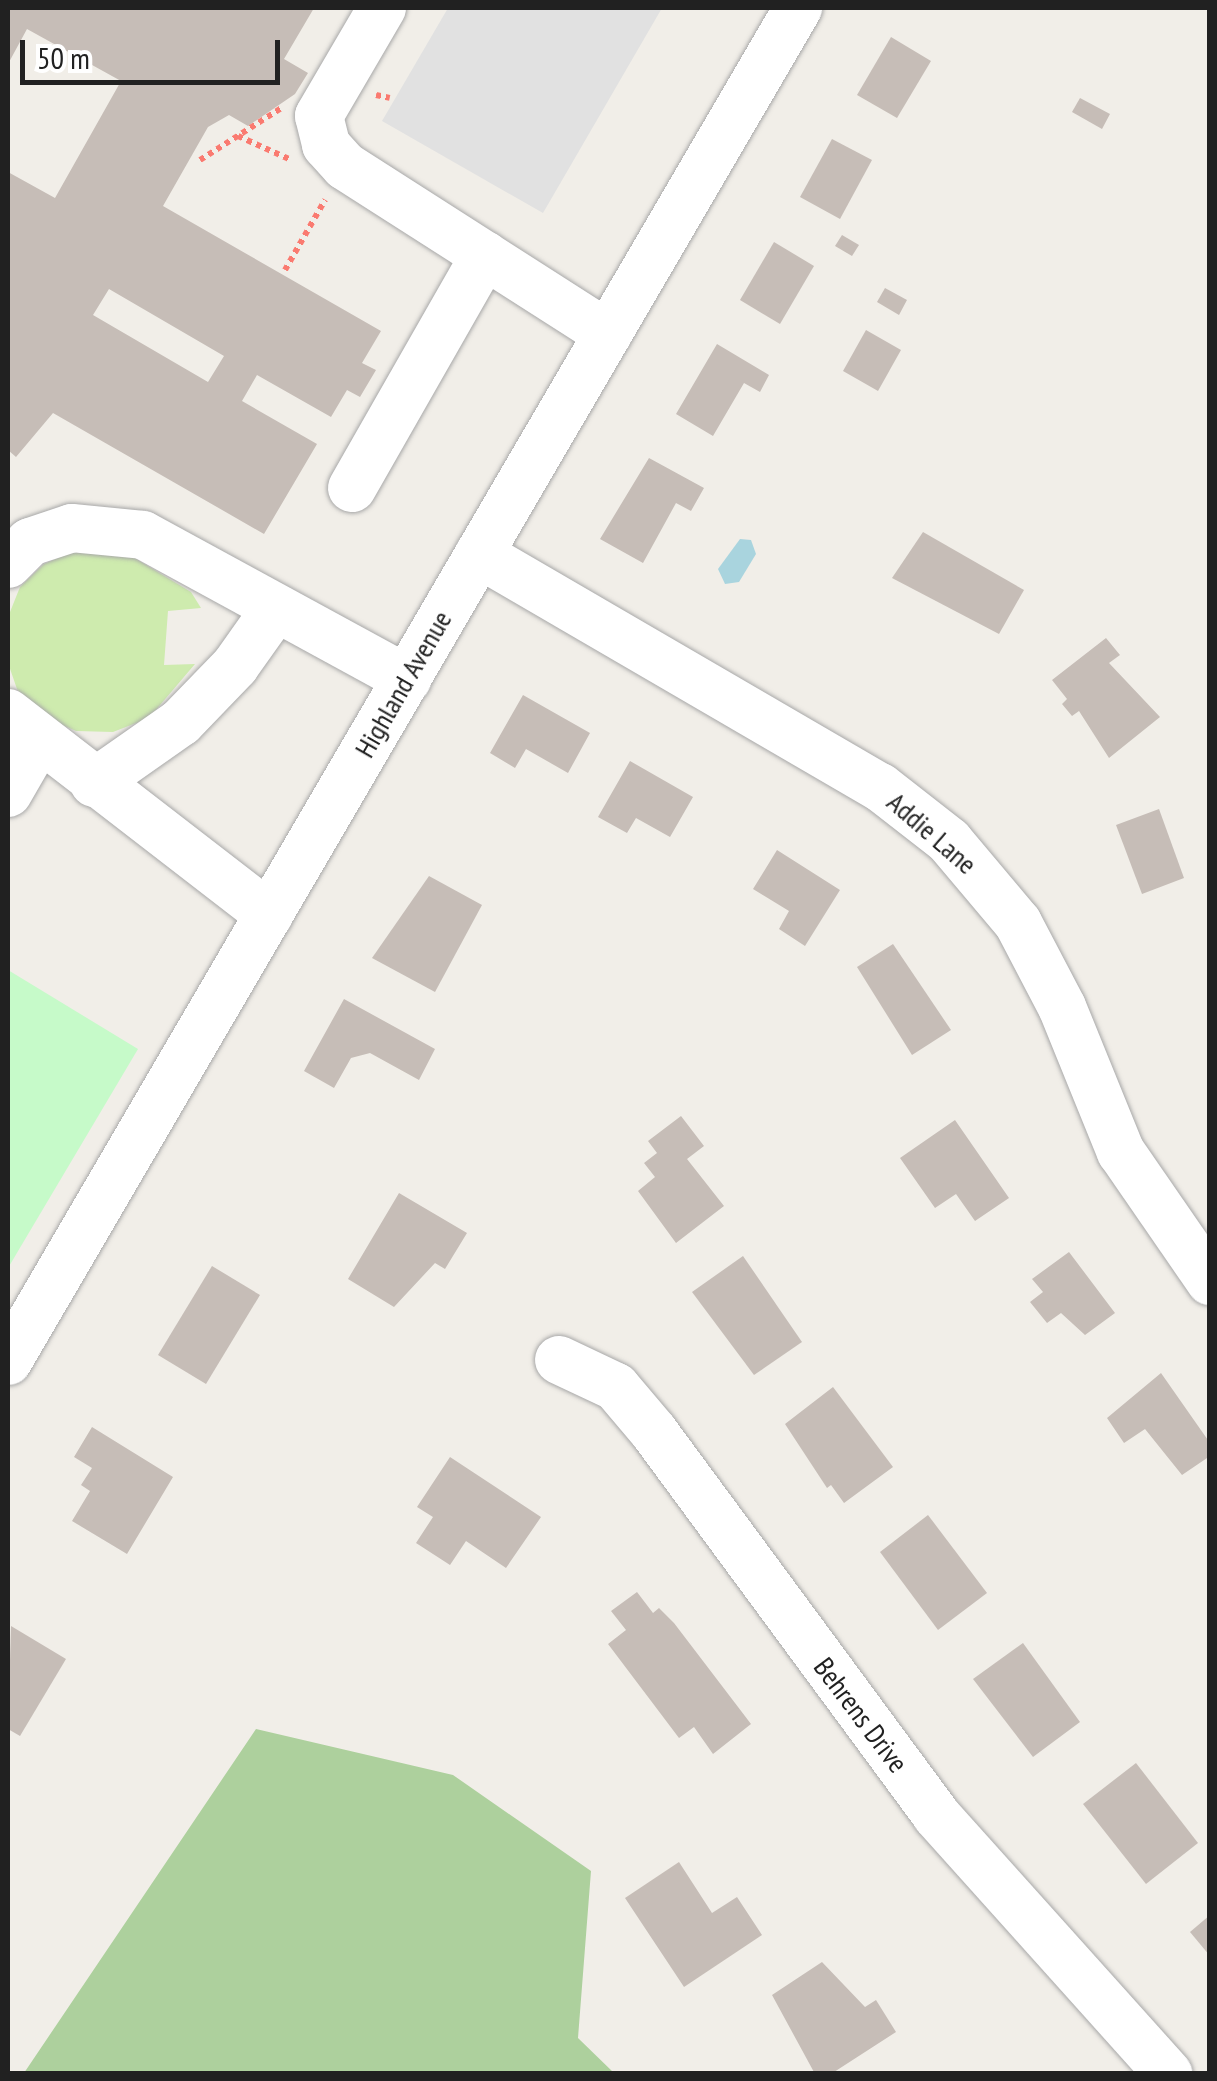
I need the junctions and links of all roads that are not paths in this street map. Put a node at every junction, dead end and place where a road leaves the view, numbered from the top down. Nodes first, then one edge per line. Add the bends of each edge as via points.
1 (382, 8) edge
2 (798, 8) edge
3 (485, 255) junction
4 (608, 334) junction
5 (352, 488) dead end
6 (479, 554) junction
7 (8, 564) edge
8 (276, 608) junction
9 (406, 680) junction
10 (22, 727) edge
11 (94, 783) junction
12 (8, 794) edge
13 (269, 915) junction
14 (1210, 1281) edge
15 (8, 1360) edge
16 (558, 1360) dead end
17 (1168, 2074) edge

1 - 3 street via 319,116 326,145 345,166
2 - 4 street, Highland Avenue
3 - 4 street
3 - 5 street
4 - 6 street, Highland Avenue
6 - 9 street, Highland Avenue
6 - 14 street, Addie Lane via 880,787 949,842 1018,923 1069,1022 1121,1152
7 - 8 street via 30,542 72,528 113,529 143,535
8 - 9 street
8 - 11 street via 235,666 181,722
9 - 13 street, Highland Avenue
10 - 11 street
10 - 12 street
11 - 13 street
13 - 15 street, Highland Avenue
16 - 17 street, Behrens Drive via 616,1387 642,1417 936,1815

